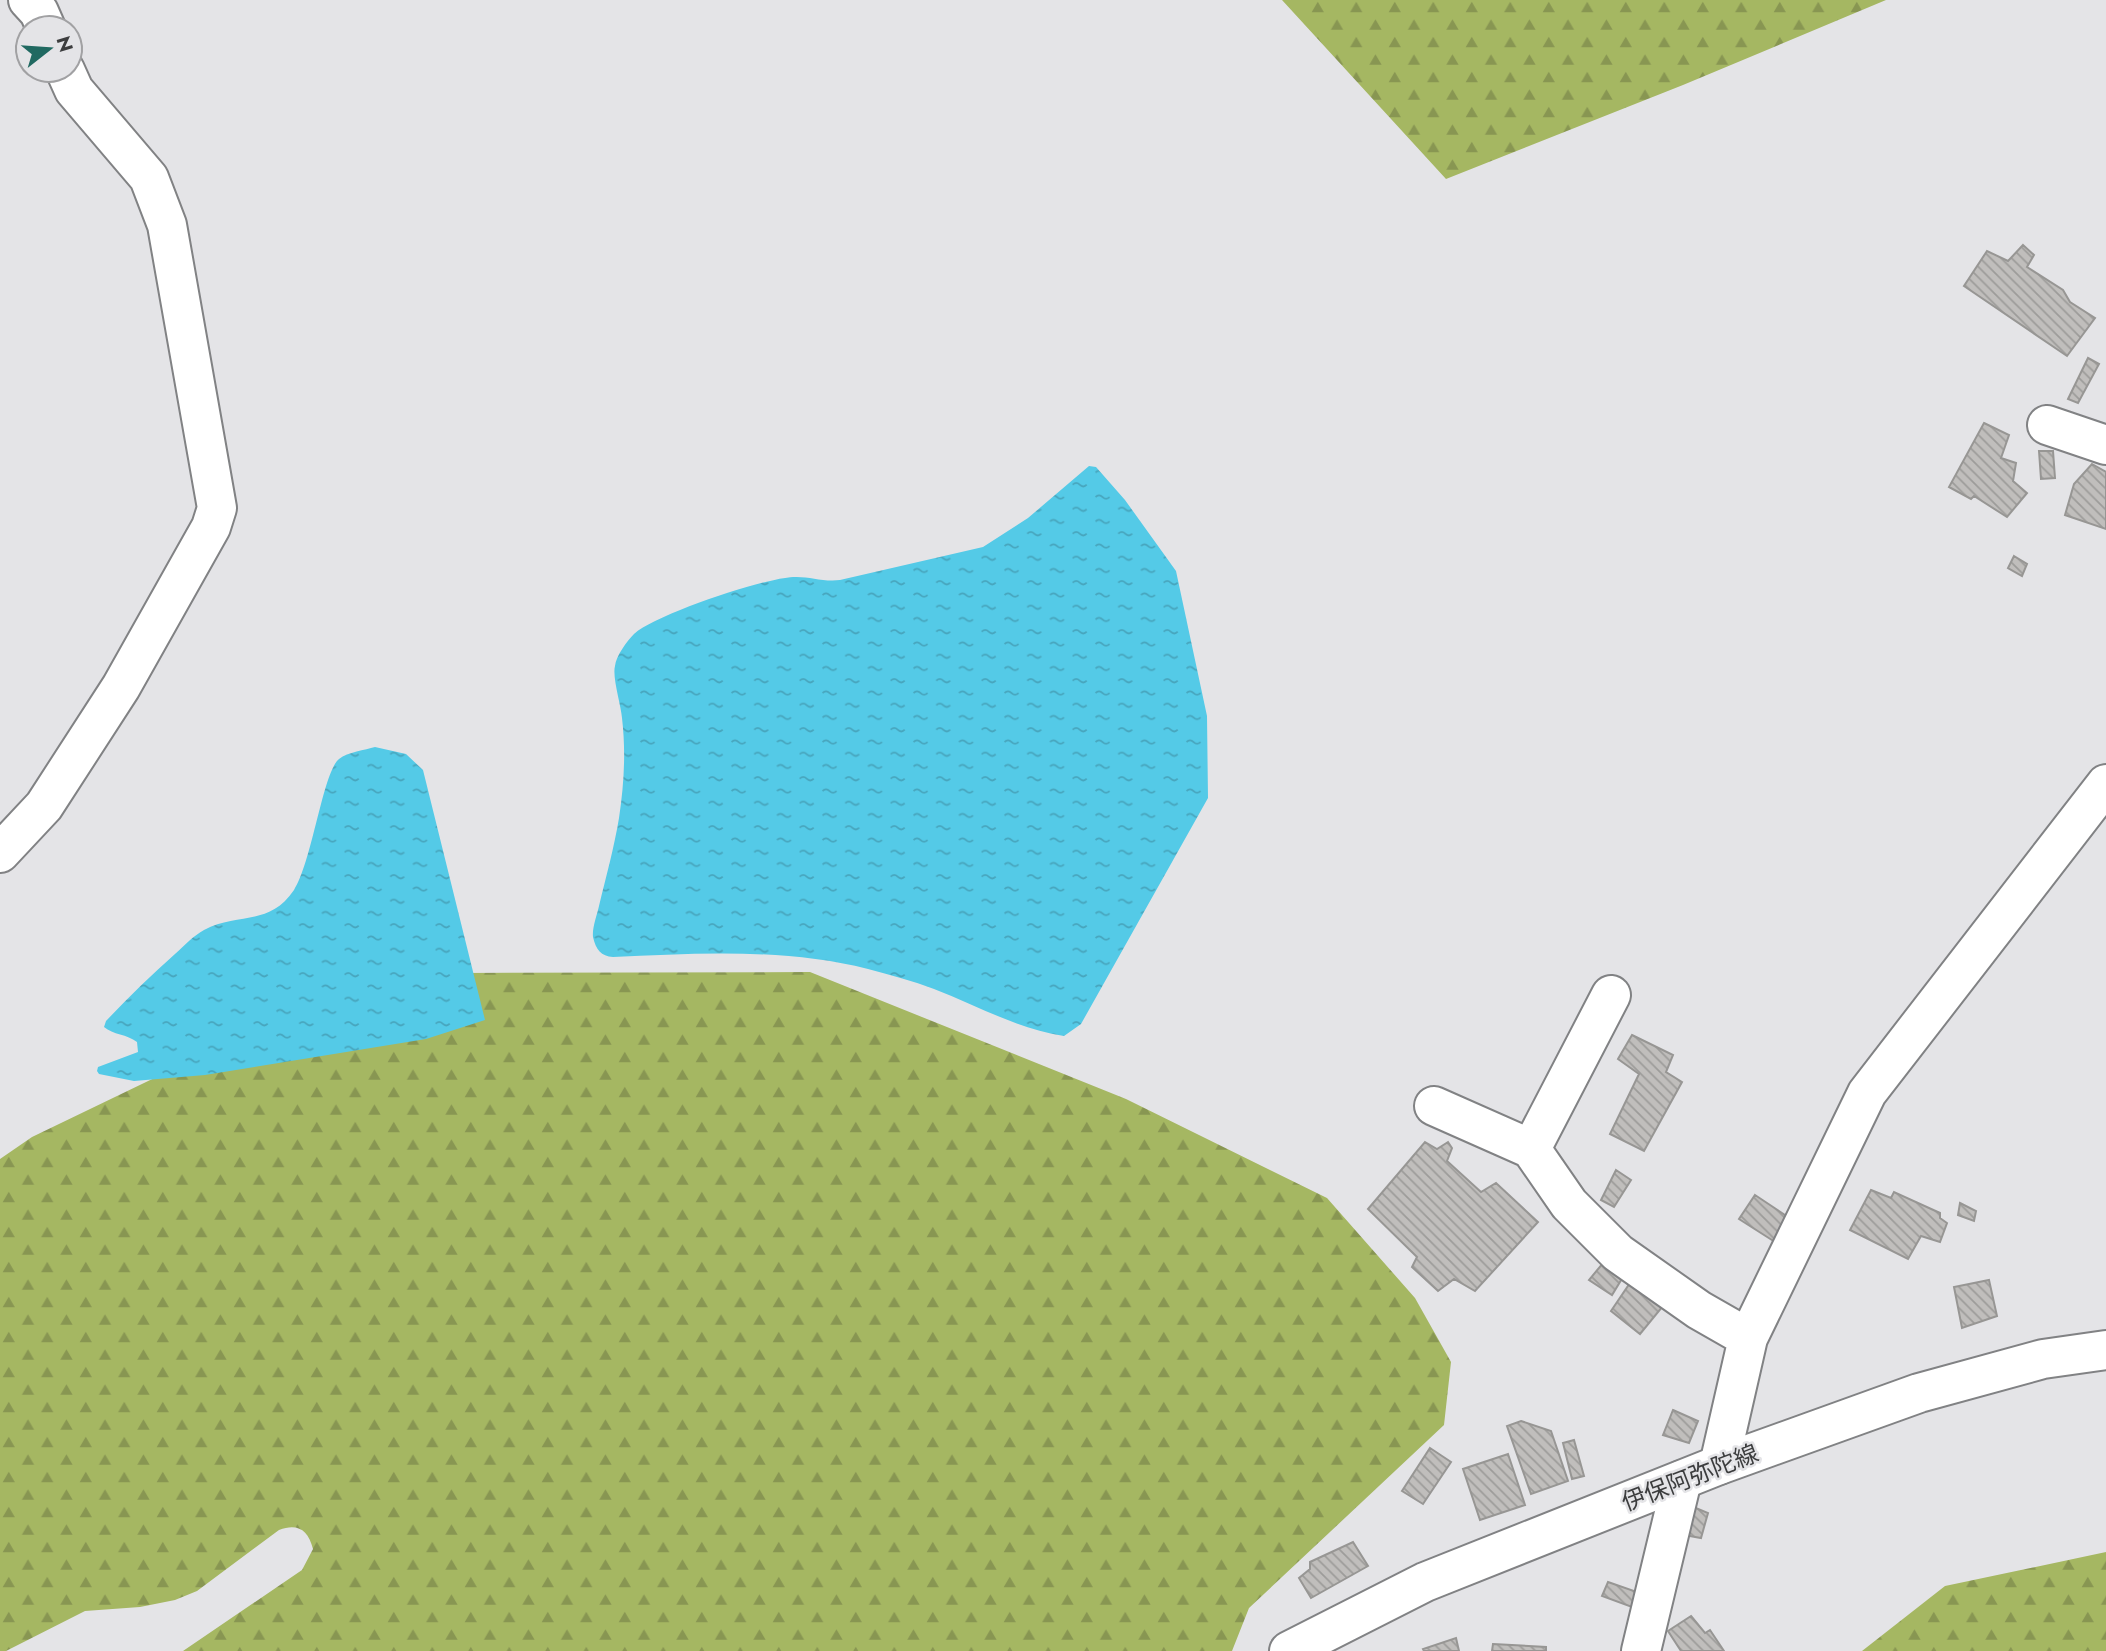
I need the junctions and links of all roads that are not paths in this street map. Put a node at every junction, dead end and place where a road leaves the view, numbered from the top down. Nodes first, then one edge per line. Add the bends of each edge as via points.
1 (28, 0) edge
2 (40, 14) edge
3 (71, 84) edge
4 (2047, 425) dead end
5 (2106, 445) edge
6 (2106, 784) edge
7 (0, 853) edge
8 (1612, 995) dead end
9 (1434, 1106) dead end
10 (1531, 1149) junction
11 (1748, 1338) junction
12 (2106, 1350) edge
13 (1719, 1465) junction
14 (1682, 1480) junction
15 (1289, 1651) edge
16 (1641, 1651) edge

1 - 2 street
3 - 7 street via 149,178 167,225 217,508 211,527 121,687 44,806
4 - 5 street
6 - 11 street via 1867,1093
8 - 10 street
9 - 10 street
10 - 11 street via 1569,1203 1618,1253
11 - 13 street
12 - 13 street, 伊保阿弥陀線 via 2043,1359 1919,1393
13 - 14 street, 伊保阿弥陀線
14 - 15 street, 伊保阿弥陀線 via 1425,1582
14 - 16 street

